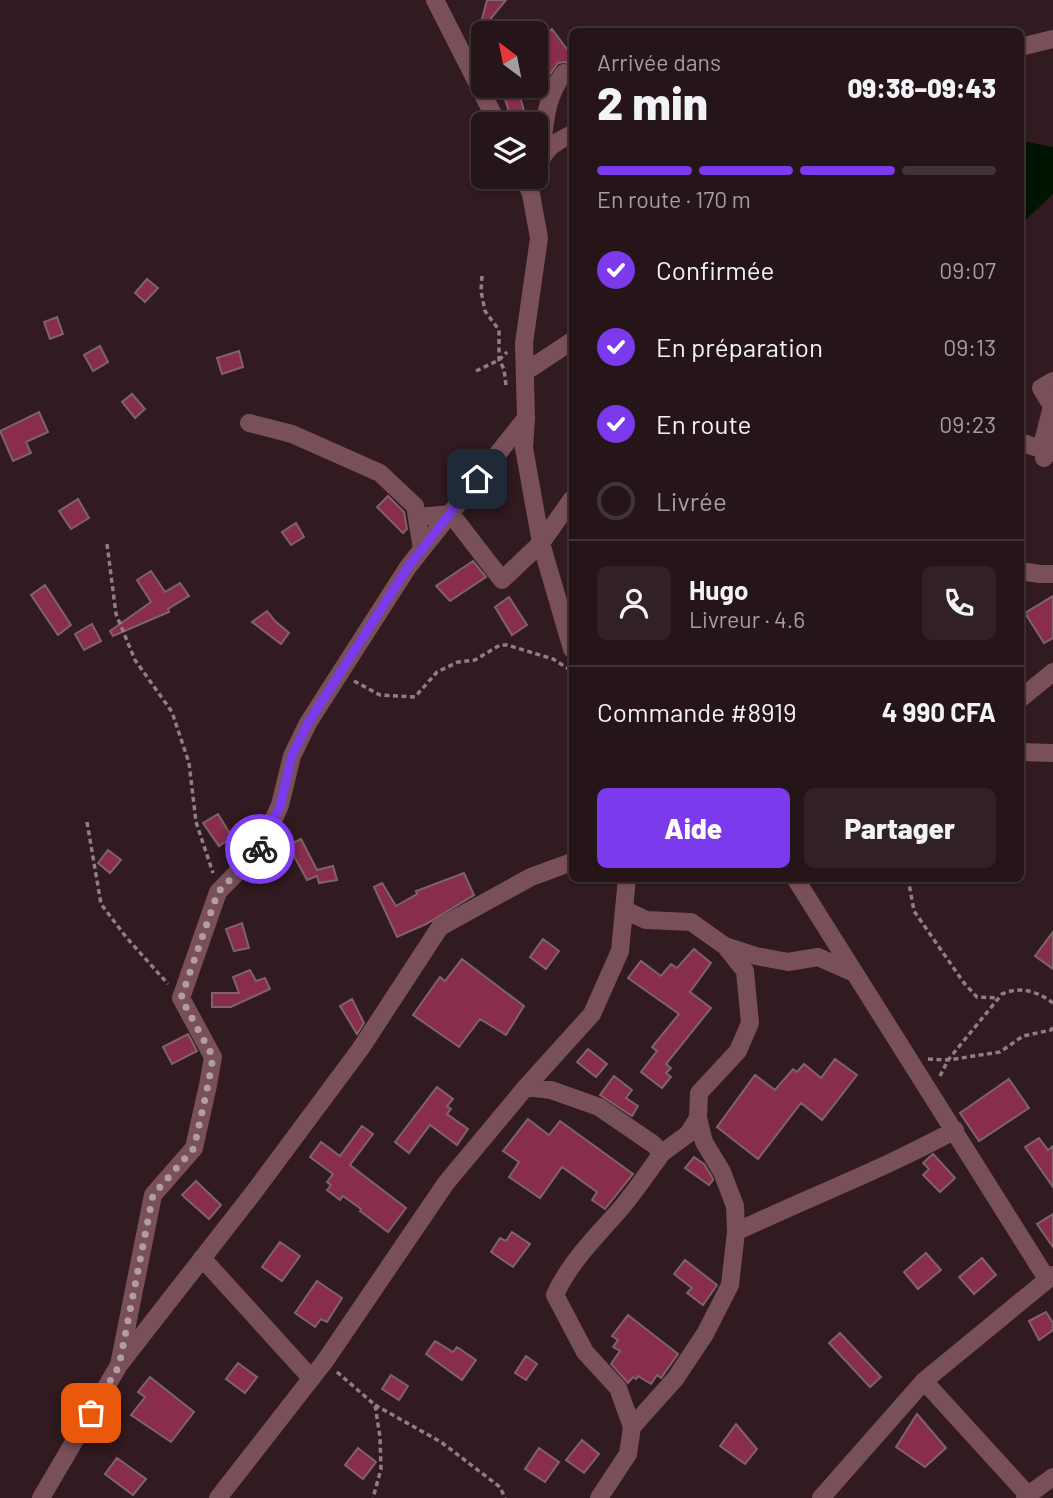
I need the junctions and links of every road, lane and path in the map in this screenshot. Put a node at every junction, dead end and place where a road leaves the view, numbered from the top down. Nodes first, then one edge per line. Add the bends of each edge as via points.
1 (435, 0) edge
2 (1053, 39) edge
3 (1024, 46) edge
4 (564, 73) dead end
5 (492, 112) edge
6 (546, 112) edge
7 (569, 136) edge
8 (548, 149) edge
9 (535, 189) edge
10 (482, 276) dead end
11 (524, 343) junction
12 (569, 343) edge
13 (499, 360) junction
14 (476, 371) dead end
15 (525, 372) junction
16 (1053, 381) edge
17 (508, 396) dead end
18 (526, 418) junction
19 (249, 423) dead end
20 (1024, 444) edge
21 (1048, 453) edge
22 (569, 503) edge
23 (451, 514) junction
24 (418, 517) junction
25 (541, 542) junction
26 (107, 544) dead end
27 (422, 549) junction
28 (1024, 572) edge
29 (1053, 574) edge
30 (569, 639) edge
31 (569, 669) edge
32 (1053, 672) edge
33 (340, 673) junction
34 (1024, 696) edge
35 (1024, 752) edge
36 (1053, 753) edge
37 (87, 822) dead end
38 (569, 863) edge
39 (627, 882) edge
40 (797, 882) edge
41 (909, 882) edge
42 (218, 892) junction
43 (625, 910) junction
44 (725, 946) junction
45 (852, 972) junction
46 (181, 998) junction
47 (998, 998) junction
48 (1053, 1003) edge
49 (1053, 1027) edge
50 (905, 1054) junction
51 (948, 1060) junction
52 (526, 1087) junction
53 (931, 1094) junction
54 (955, 1130) junction
55 (696, 1138) junction
56 (662, 1153) junction
57 (736, 1232) junction
58 (202, 1258) junction
59 (1050, 1277) edge
60 (325, 1362) junction
61 (119, 1366) junction
62 (311, 1378) junction
63 (923, 1381) junction
64 (375, 1405) junction
65 (632, 1427) junction
66 (1053, 1477) edge
67 (1028, 1497) edge
68 (41, 1498) edge
69 (218, 1498) edge
70 (373, 1498) edge
71 (505, 1498) edge
72 (599, 1498) edge
73 (821, 1498) edge

1 - 5 street
2 - 3 street
4 - 6 street via 553,88
7 - 8 street
9 - 11 street via 539,238
10 - 13 path via 485,311 499,330
11 - 13 path
11 - 15 street
12 - 15 street
13 - 14 path
13 - 17 path
15 - 18 street
16 - 21 street via 1041,388 1052,406 1044,438
18 - 23 street
18 - 25 street via 524,448
19 - 24 street via 292,434 380,473 415,506
20 - 21 street
22 - 25 street
23 - 24 street
23 - 25 street via 502,580
23 - 27 street
24 - 27 street
25 - 30 street
26 - 42 path via 116,614 135,660 172,712 189,763 196,822
27 - 33 street
28 - 29 street
31 - 33 path via 553,659 500,645 475,660 437,672 415,697 380,695
32 - 34 street
33 - 42 street via 292,755 280,806 261,848
35 - 36 street
37 - 46 path via 101,904
38 - 58 street via 531,877 440,927 362,1048
39 - 43 street
40 - 45 street
41 - 47 path via 914,911 964,983 977,996
42 - 46 street
43 - 44 street via 646,920 691,922
43 - 52 street via 620,951 592,1014
44 - 45 street via 788,962 818,957
44 - 55 street via 745,971 750,1023 738,1051 699,1093
45 - 50 street
46 - 61 street via 213,1057 194,1148 153,1195
47 - 48 path via 1014,989 1040,993
47 - 51 path
49 - 51 path via 1023,1036 1000,1052
50 - 51 path
50 - 53 street
51 - 53 path
52 - 56 street via 551,1090 599,1107
52 - 60 street via 446,1183
53 - 54 street
54 - 57 street via 904,1158
54 - 59 street
55 - 56 street
55 - 57 street via 722,1172 735,1206
56 - 65 street via 562,1279 555,1295 584,1352 618,1388
57 - 65 street via 730,1285 705,1334 675,1379
58 - 61 street
58 - 62 street
59 - 63 street
60 - 62 street
60 - 64 path
61 - 68 street
62 - 69 street
63 - 67 street
63 - 73 street
64 - 70 path via 381,1469
64 - 71 path via 441,1442 500,1487
65 - 72 street via 628,1454
66 - 67 street

